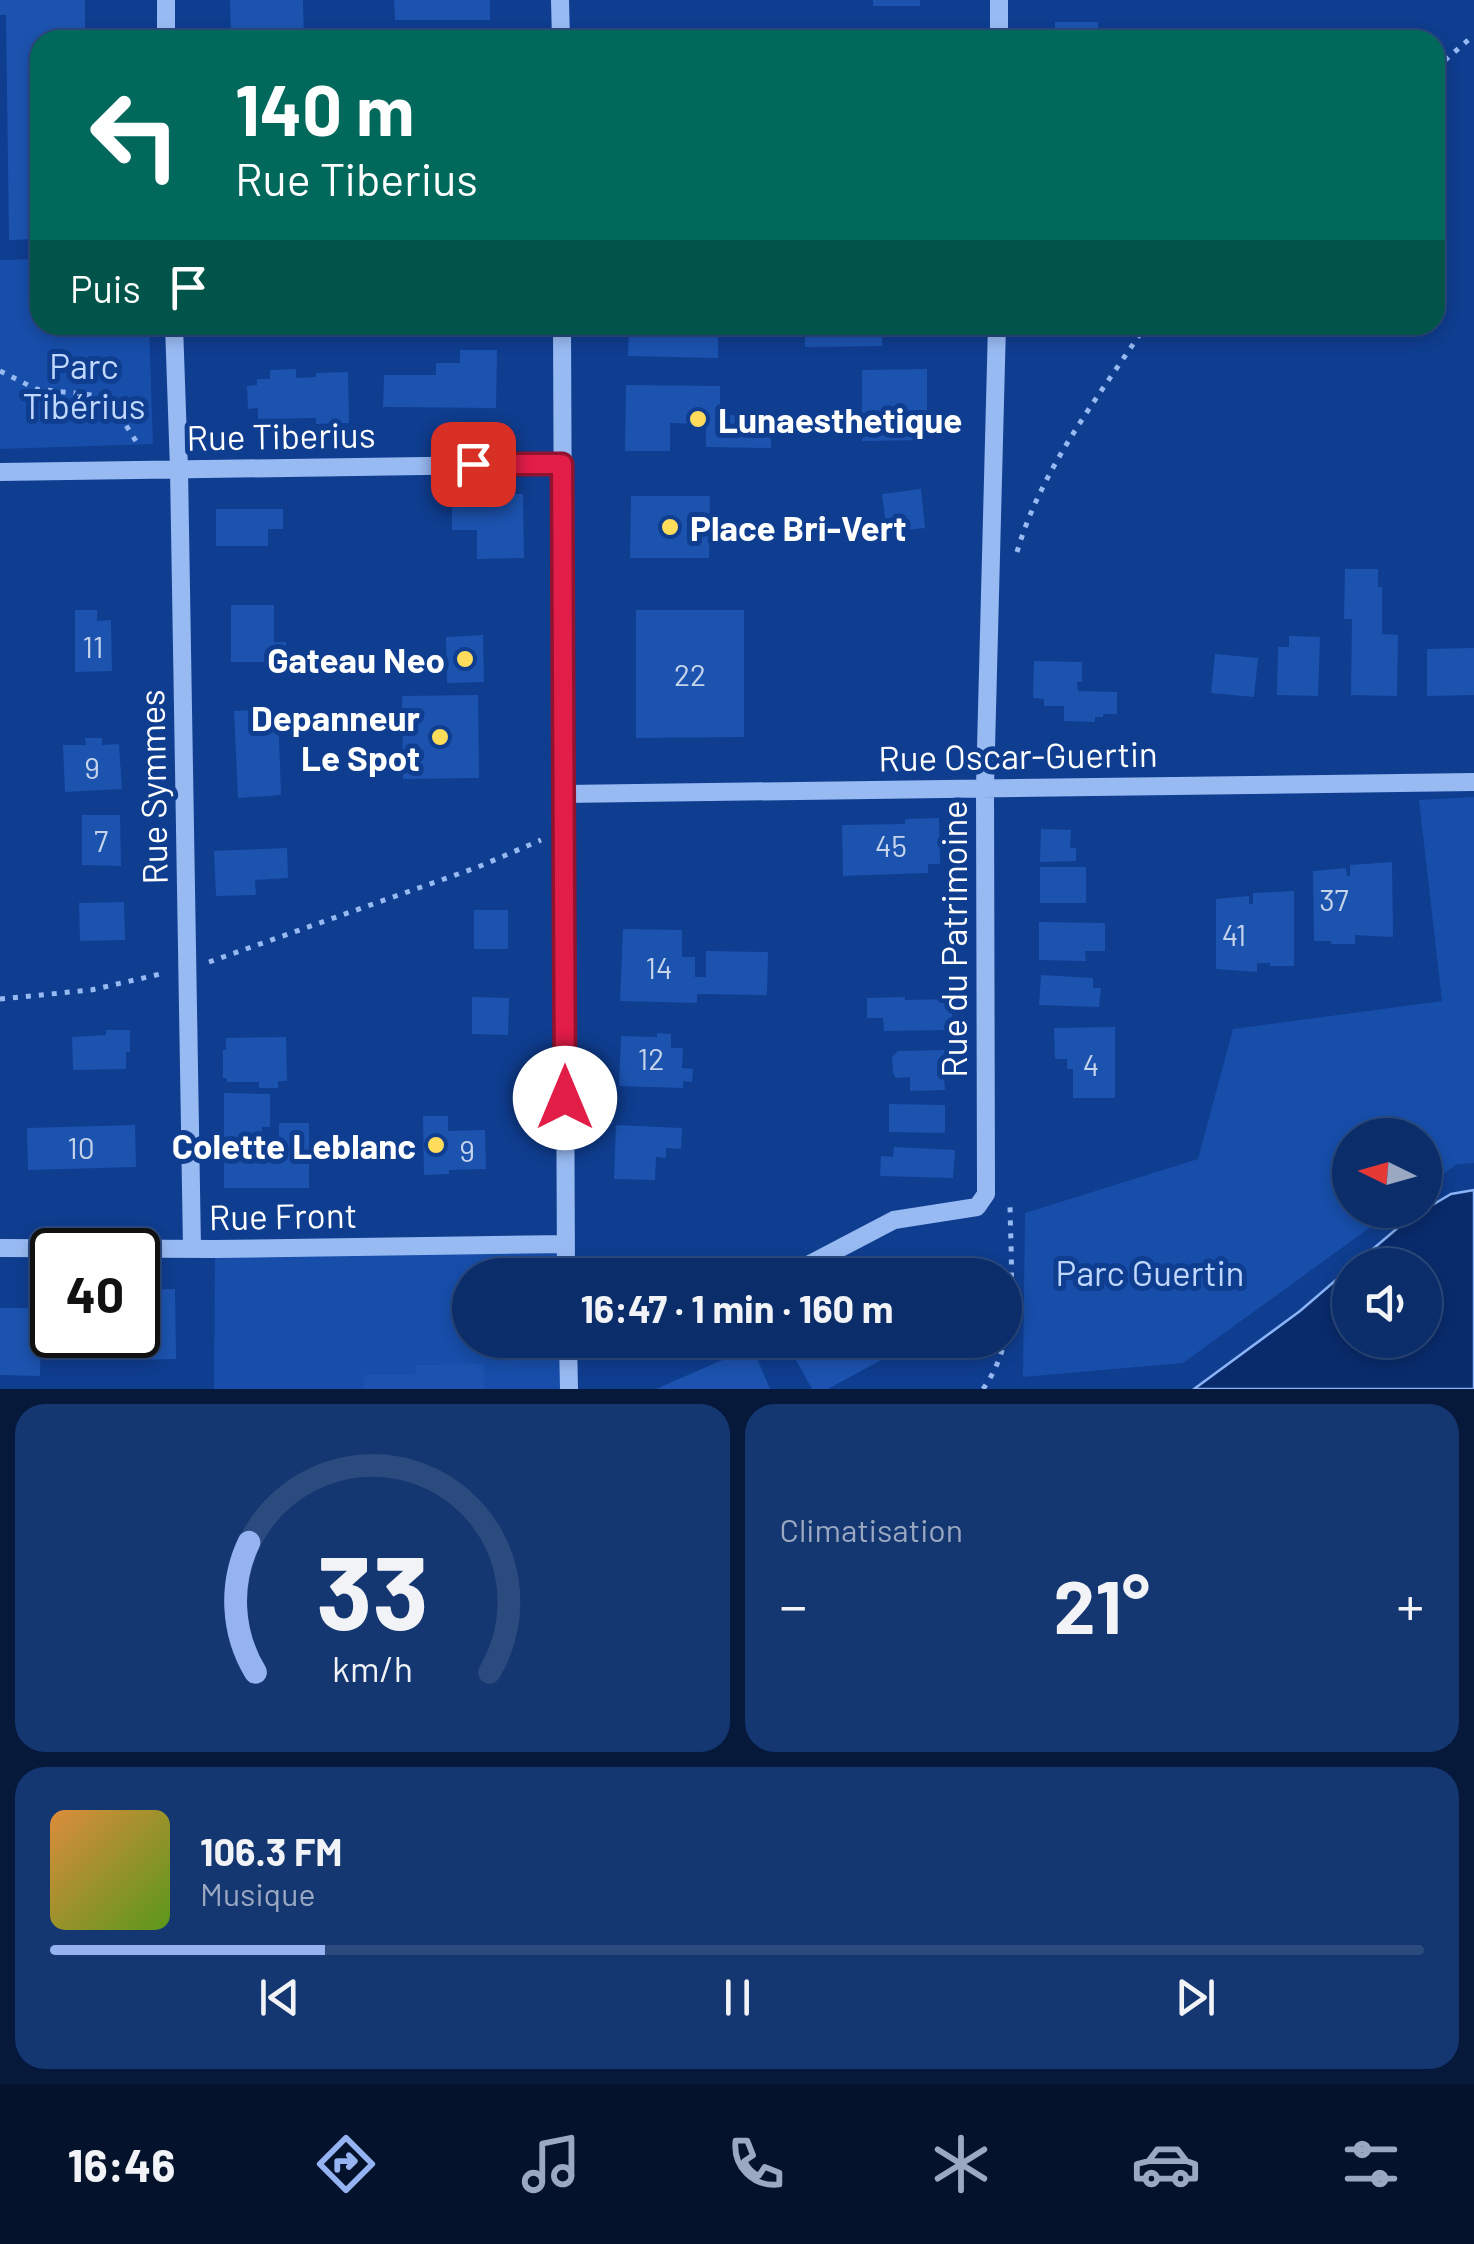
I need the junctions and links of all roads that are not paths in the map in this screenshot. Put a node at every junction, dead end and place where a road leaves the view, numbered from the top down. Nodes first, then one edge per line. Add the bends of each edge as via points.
1 (166, 0) edge
2 (560, 0) edge
3 (999, 0) edge
4 (166, 30) edge
5 (560, 30) edge
6 (999, 30) edge
7 (174, 335) edge
8 (562, 335) edge
9 (996, 335) edge
10 (562, 464) junction
11 (179, 469) junction
12 (0, 472) edge
13 (1474, 782) edge
14 (985, 787) junction
15 (564, 794) junction
16 (566, 1244) junction
17 (0, 1248) edge
18 (192, 1248) junction
19 (566, 1258) edge
20 (821, 1258) edge
21 (568, 1358) edge
22 (569, 1389) edge

1 - 4 street
2 - 5 street
3 - 6 street
7 - 11 street, Rue Symmes
8 - 10 street
9 - 14 street, Rue du Patrimoine
10 - 11 street, Rue Tiberius
10 - 15 street
11 - 12 street, Rue Tiberius
11 - 18 street, Rue Symmes
13 - 14 street, Rue Oscar-Guertin
14 - 15 street, Rue Oscar-Guertin
14 - 20 street, Rue du Patrimoine via 986,1194 977,1208 894,1220
15 - 16 street
16 - 18 street, Rue Front
16 - 19 street
17 - 18 street, Rue Front
21 - 22 street

